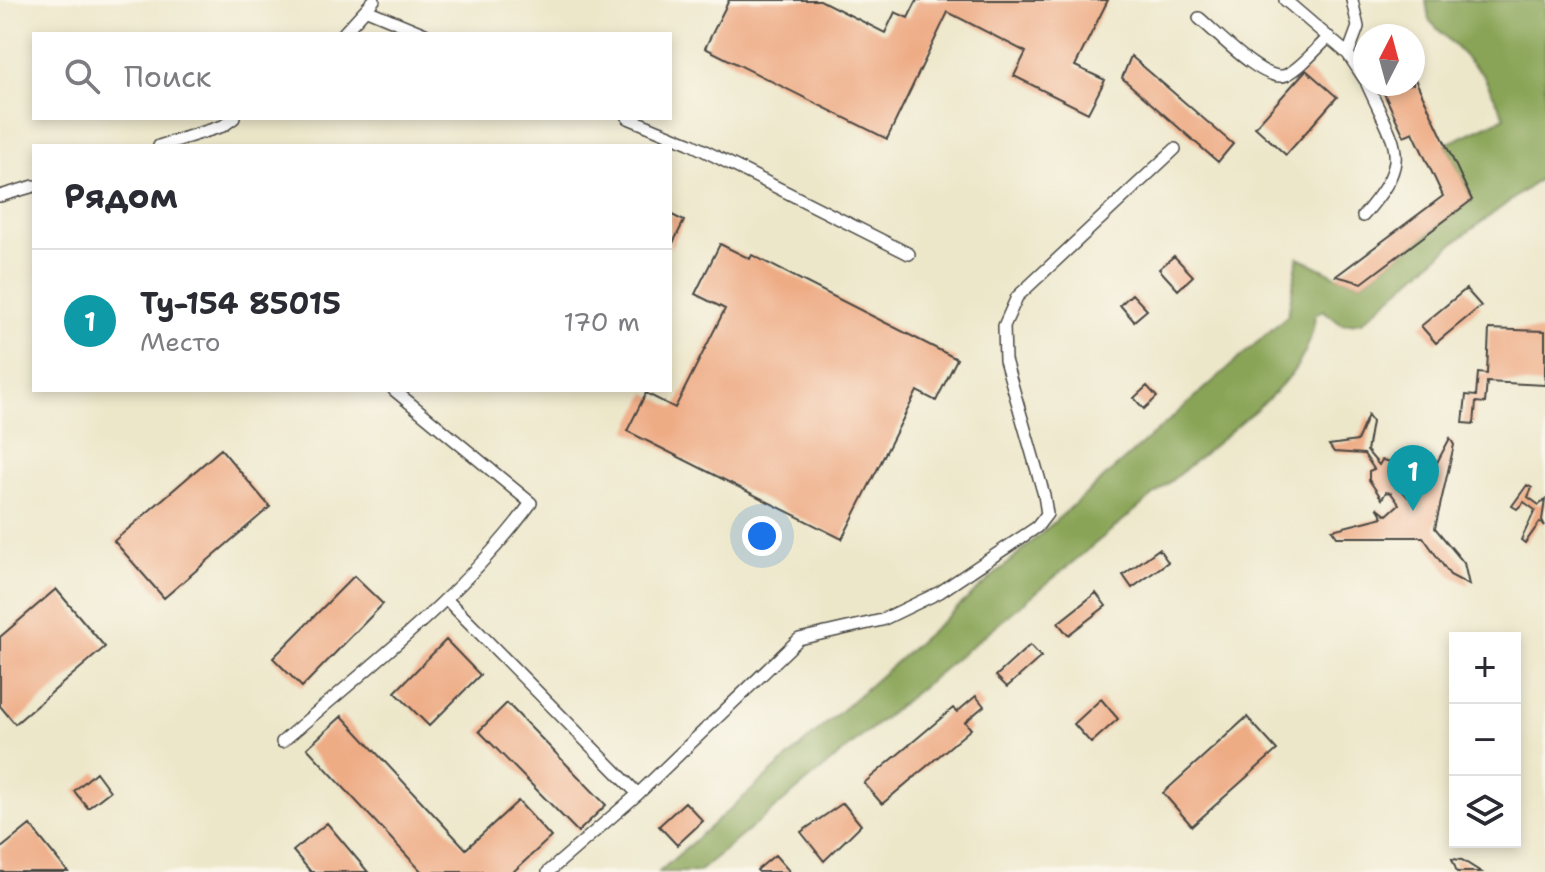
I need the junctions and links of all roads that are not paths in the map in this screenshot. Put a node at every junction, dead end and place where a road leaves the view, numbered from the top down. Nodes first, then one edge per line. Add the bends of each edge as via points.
1 (1285, 0) edge
2 (1352, 0) edge
3 (371, 5) edge
4 (1199, 18) dead end
5 (345, 32) edge
6 (421, 32) edge
7 (1329, 37) junction
8 (1348, 54) junction
9 (1353, 62) edge
10 (1372, 96) edge
11 (231, 120) edge
12 (633, 120) edge
13 (173, 144) edge
14 (1175, 149) dead end
15 (32, 187) edge
16 (0, 196) edge
17 (1363, 216) dead end
18 (909, 254) dead end
19 (396, 392) edge
20 (446, 599) junction
21 (282, 742) dead end
22 (638, 794) junction
23 (548, 872) edge

1 - 7 lane
2 - 8 lane via 1358,27
3 - 5 lane
3 - 6 lane
4 - 7 lane via 1275,78 1287,75
7 - 8 lane
8 - 9 lane
10 - 17 lane via 1397,166 1391,184
11 - 13 lane
12 - 18 lane
14 - 22 lane via 1017,297 1004,326 1005,360 1044,495 1047,514 1037,527 940,592 882,620 799,639
15 - 16 lane
19 - 20 lane via 531,503 500,545
20 - 21 lane
20 - 22 lane
22 - 23 lane

